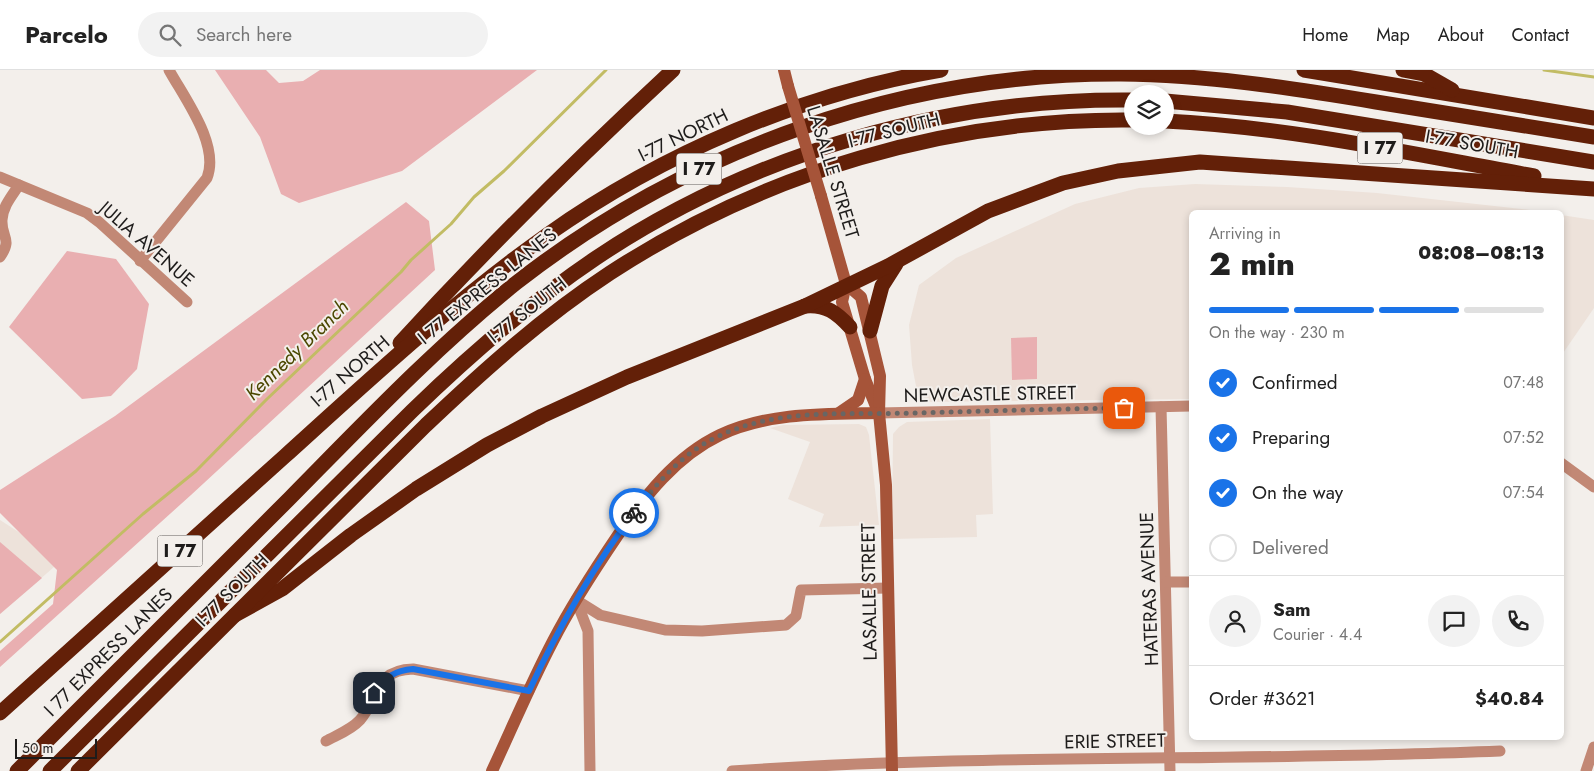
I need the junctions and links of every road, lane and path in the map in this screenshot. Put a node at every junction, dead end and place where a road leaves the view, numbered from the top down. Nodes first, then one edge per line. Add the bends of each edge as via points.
1 (169, 70) edge
2 (673, 70) edge
3 (784, 70) edge
4 (941, 70) edge
5 (1304, 70) edge
6 (1403, 70) edge
7 (1462, 96) junction
8 (1124, 100) edge
9 (1174, 102) edge
10 (1594, 118) edge
11 (1124, 120) edge
12 (1174, 122) edge
13 (1594, 137) edge
14 (1594, 162) edge
15 (0, 178) edge
16 (18, 185) junction
17 (1594, 188) edge
18 (0, 257) edge
19 (899, 260) junction
20 (140, 261) junction
21 (846, 284) junction
22 (187, 302) dead end
23 (805, 306) junction
24 (850, 327) junction
25 (870, 331) junction
26 (865, 379) junction
27 (359, 389) junction
28 (1189, 406) edge
29 (1161, 407) junction
30 (879, 413) junction
31 (836, 414) junction
32 (1564, 465) edge
33 (1594, 487) edge
34 (1167, 582) junction
35 (1189, 582) edge
36 (888, 588) junction
37 (576, 600) junction
38 (235, 615) junction
39 (529, 691) junction
40 (0, 713) edge
41 (326, 740) dead end
42 (1594, 747) edge
43 (1500, 751) dead end
44 (1170, 757) junction
45 (892, 767) edge
46 (17, 771) edge
47 (50, 771) edge
48 (78, 771) edge
49 (492, 771) edge
50 (590, 771) edge
51 (732, 771) edge
52 (1170, 771) edge
53 (1586, 771) edge

1 - 20 street via 197,121 210,154 210,169
2 - 27 highway via 533,202
3 - 21 street, LASALLE STREET, bridge
4 - 27 highway, I-77 NORTH / I 77 via 878,84 793,109 706,144 650,172 585,210 526,251
5 - 7 highway
6 - 7 highway via 1424,74
7 - 10 highway
8 - 47 highway, I 77 via 1001,108 934,119 861,137 801,156 726,187 622,242 531,305 469,357
9 - 14 highway, I 77 via 1295,113
11 - 38 highway, I-77 SOUTH / I 77 via 1033,124 911,144 794,180 682,230 594,284 502,355 426,425
12 - 17 highway, I-77 SOUTH / I 77 via 1247,127 1324,138
13 - 46 highway, I 77 EXPRESS LANES / I 77 via 1290,88 1198,78 1118,74 1028,78 938,91 854,111 770,139 688,175 625,209 560,251 494,302 395,393
15 - 16 street, JULIA AVENUE
16 - 18 street via 4,206 2,223 7,240
16 - 20 street, JULIA AVENUE via 100,222
17 - 19 highway via 1225,162 1176,163 1118,170 1042,189 988,211
19 - 21 highway
19 - 25 highway via 882,286
20 - 22 street, JULIA AVENUE
21 - 23 highway
21 - 24 street, LASALLE STREET via 842,302
21 - 25 street, LASALLE STREET via 861,296
23 - 24 highway via 827,308
23 - 38 highway via 627,377 514,430 416,489 350,535 282,589
24 - 26 street, LASALLE STREET
25 - 30 street, LASALLE STREET via 880,376
26 - 30 street, LASALLE STREET
26 - 31 street via 858,400
27 - 40 highway, I-77 NORTH / I 77
28 - 29 street, NEWCASTLE STREET
29 - 30 street, NEWCASTLE STREET
29 - 34 street, HATERAS AVENUE
30 - 31 street
30 - 36 street, LASALLE STREET via 885,477
31 - 37 street via 790,416 752,423 720,435 692,452 666,474 645,499
32 - 33 street
34 - 35 street
34 - 44 street, HATERAS AVENUE
36 - 37 street via 801,590 796,616 786,625 702,631 665,630 600,615
36 - 45 street, LASALLE STREET
37 - 39 street
37 - 50 street via 588,631
38 - 48 highway, I-77 SOUTH / I 77
39 - 41 street via 413,669 401,671 381,682 363,716 352,727
39 - 49 street
42 - 53 street
43 - 44 street, ERIE STREET via 1231,759
44 - 45 street, ERIE STREET
44 - 52 street, HATERAS AVENUE
45 - 51 street, ERIE STREET via 820,765

